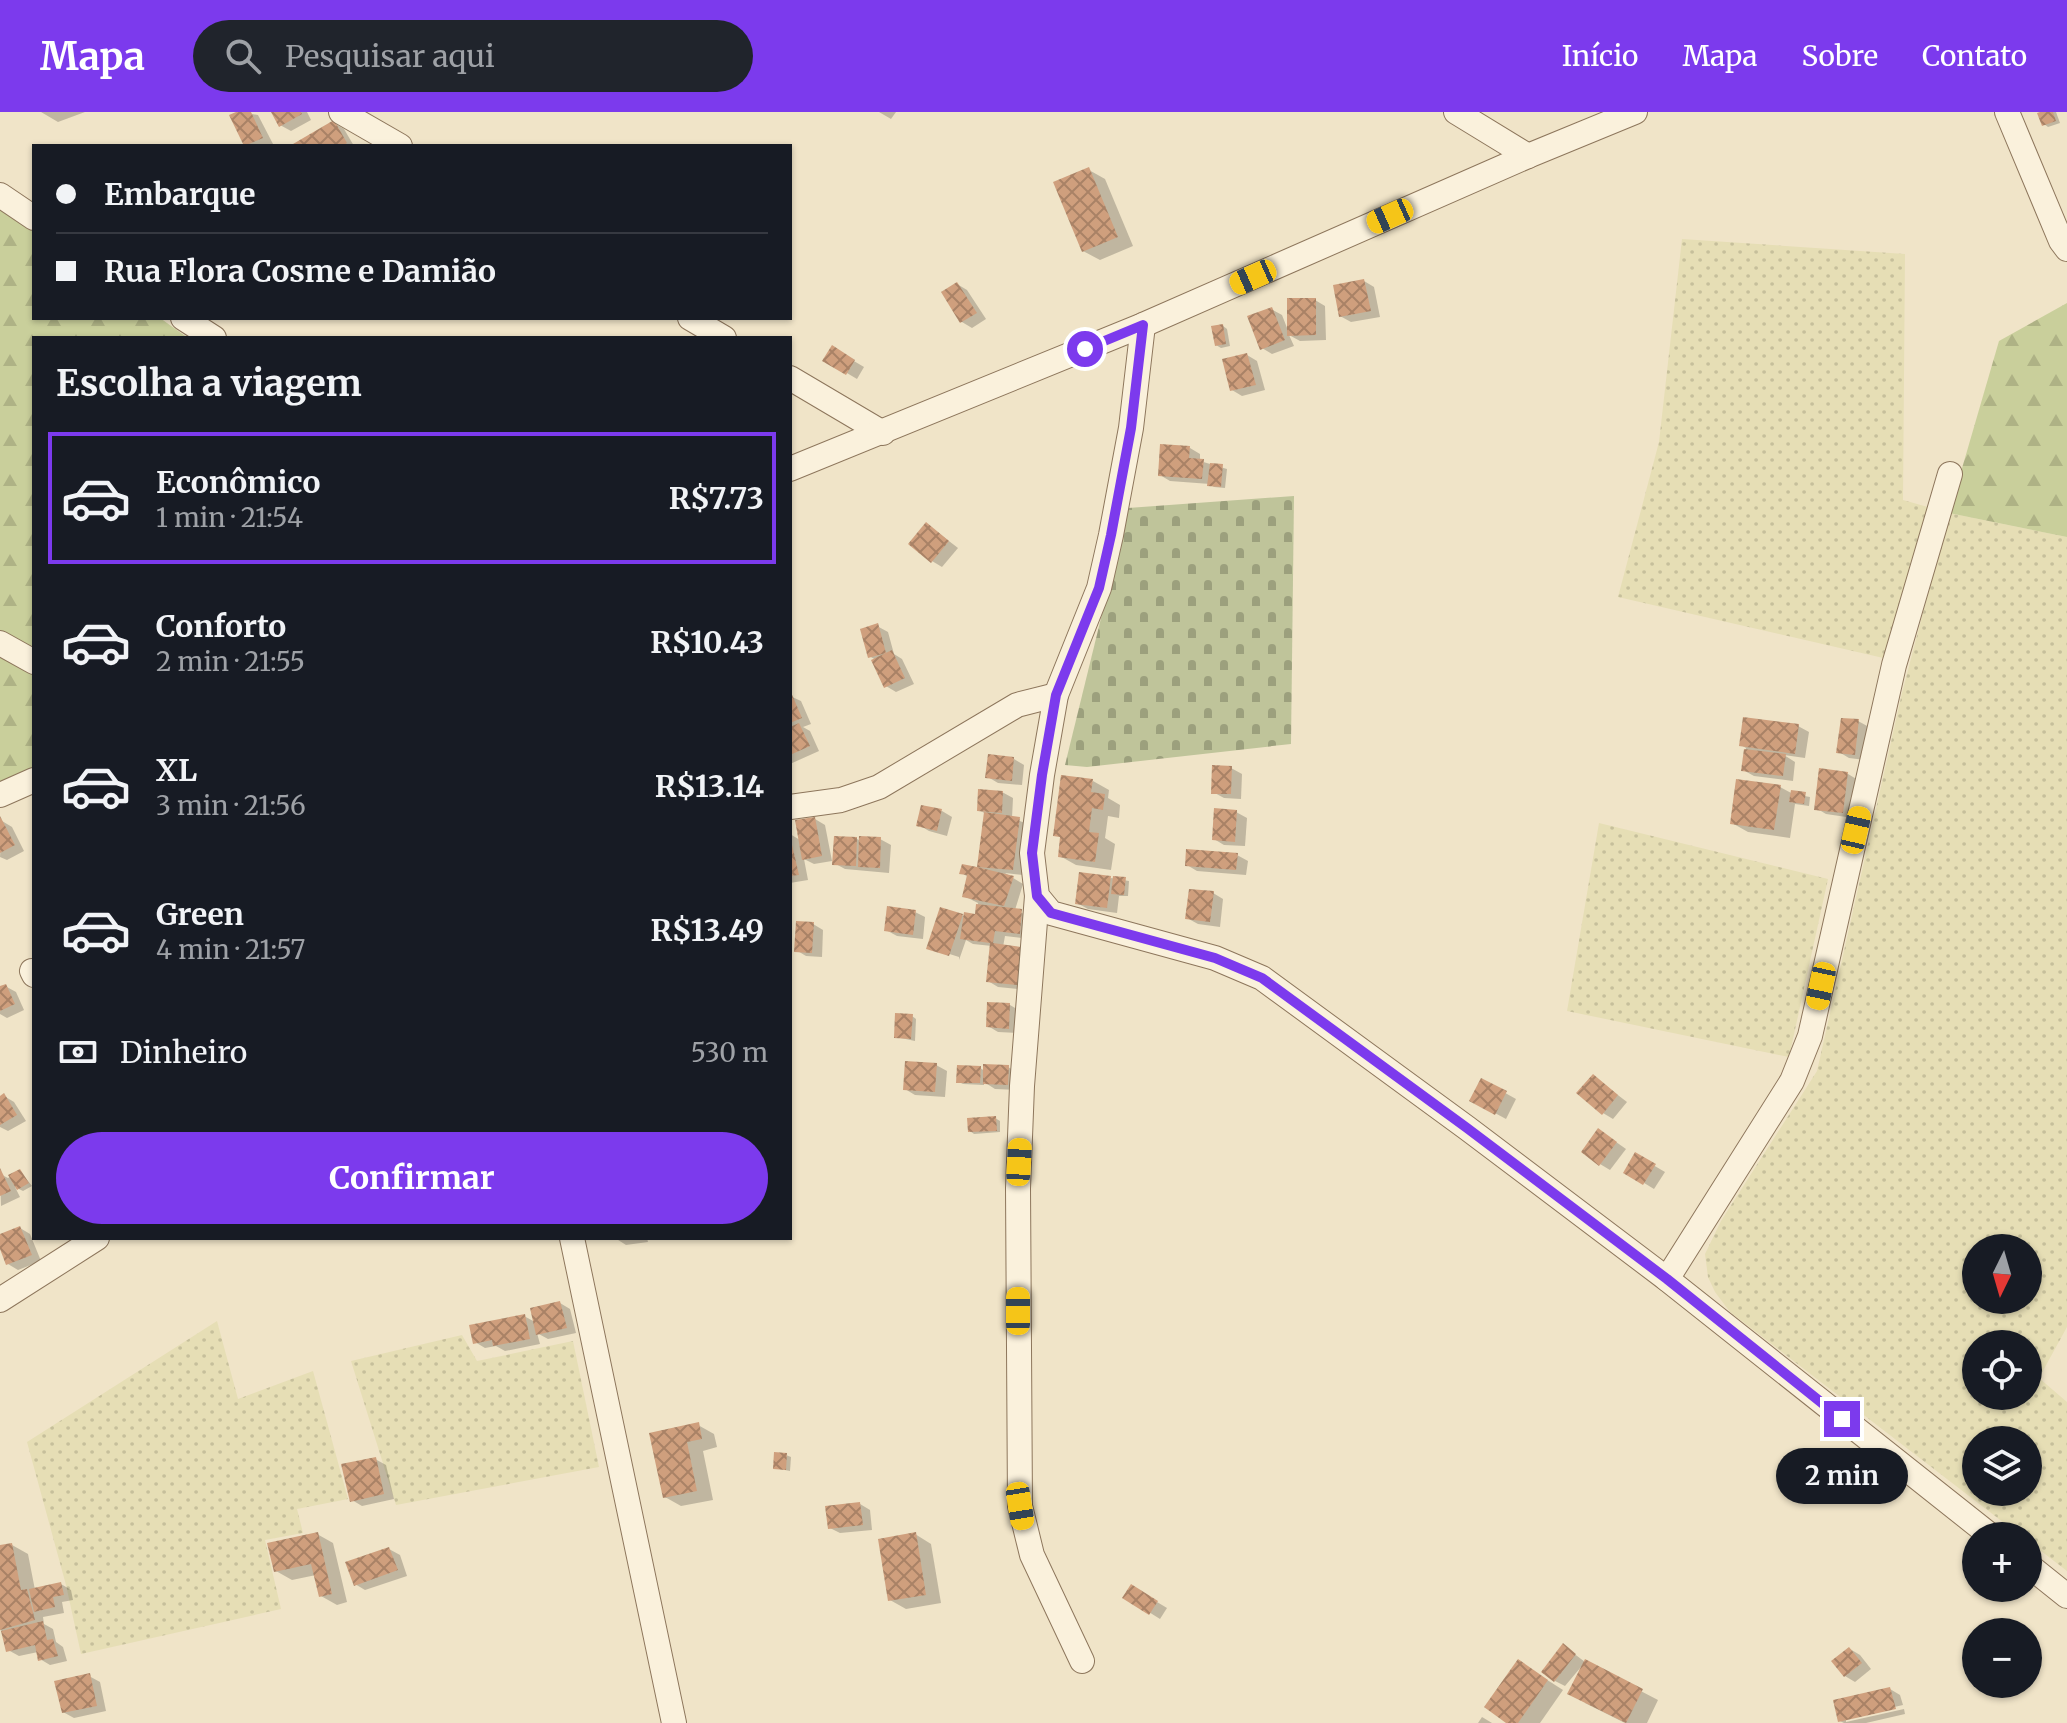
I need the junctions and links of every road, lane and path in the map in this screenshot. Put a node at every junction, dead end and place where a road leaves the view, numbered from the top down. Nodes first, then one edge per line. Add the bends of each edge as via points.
1 (341, 112) edge
2 (1456, 112) edge
3 (1635, 112) edge
4 (2007, 112) edge
5 (397, 144) edge
6 (1528, 156) junction
7 (0, 195) edge
8 (32, 217) edge
9 (2067, 249) edge
10 (186, 320) edge
11 (693, 320) edge
12 (1143, 325) junction
13 (211, 336) edge
14 (721, 336) edge
15 (792, 379) edge
16 (883, 433) junction
17 (792, 468) edge
18 (1950, 474) dead end
19 (0, 643) edge
20 (32, 661) edge
21 (1056, 695) junction
22 (32, 781) edge
23 (0, 795) edge
24 (792, 807) edge
25 (1037, 896) junction
26 (94, 1240) edge
27 (572, 1240) edge
28 (1667, 1279) junction
29 (0, 1300) edge
30 (1973, 1522) edge
31 (2042, 1576) edge
32 (2067, 1596) edge
33 (1082, 1661) dead end
34 (674, 1723) edge

1 - 5 street
2 - 6 street
3 - 6 street
4 - 9 street
6 - 12 street
7 - 8 street
10 - 13 street
11 - 14 street
12 - 16 street
12 - 21 street via 1131,428 1099,588
15 - 16 street
16 - 17 street
18 - 28 street via 1894,665 1810,1036 1792,1081
19 - 20 street
21 - 24 street via 1017,705 861,795
21 - 25 street via 1032,853
22 - 23 street
25 - 28 street via 1051,913 1215,958 1262,978
25 - 33 street via 1018,1188 1020,1506 1032,1555
26 - 29 street
27 - 34 street
28 - 30 street
31 - 32 street

